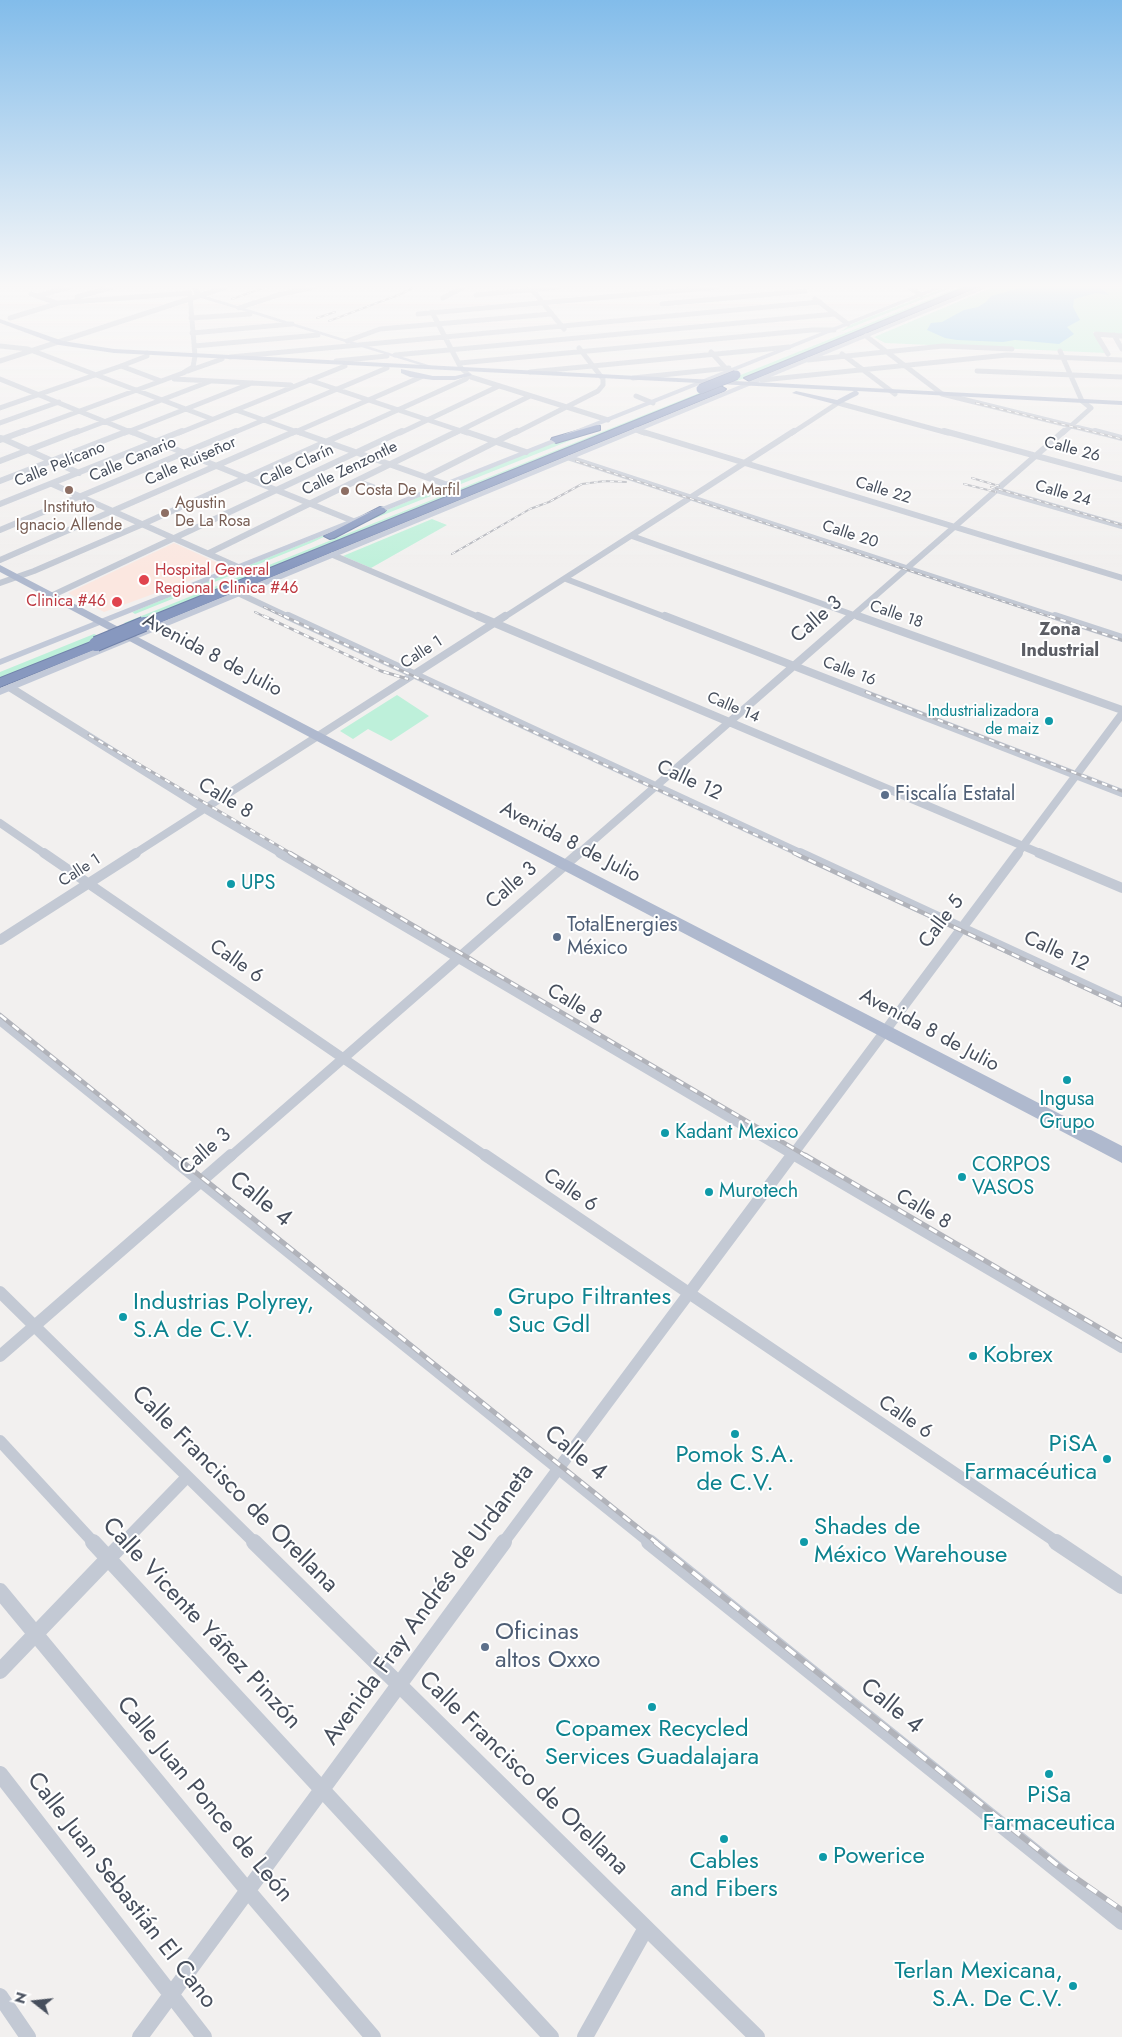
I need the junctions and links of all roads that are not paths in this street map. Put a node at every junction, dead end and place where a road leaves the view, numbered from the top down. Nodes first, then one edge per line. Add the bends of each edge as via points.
1 (7, 382) edge
2 (76, 382) edge
3 (115, 382) edge
4 (158, 382) edge
5 (208, 382) edge
6 (233, 382) edge
7 (304, 382) edge
8 (315, 382) edge
9 (354, 382) edge
10 (410, 382) edge
11 (454, 382) edge
12 (482, 382) edge
13 (603, 382) edge
14 (666, 382) edge
15 (674, 382) edge
16 (709, 382) edge
17 (752, 382) edge
18 (753, 382) junction
19 (878, 382) edge
20 (926, 382) edge
21 (1074, 382) edge
22 (252, 383) junction
23 (703, 385) junction
24 (295, 386) junction
25 (498, 387) junction
26 (337, 389) junction
27 (136, 390) junction
28 (853, 391) junction
29 (892, 393) junction
30 (942, 394) junction
31 (38, 395) junction
32 (636, 396) dead end
33 (528, 398) junction
34 (960, 398) junction
35 (161, 400) junction
36 (369, 400) junction
37 (59, 402) junction
38 (653, 403) junction
39 (1086, 403) junction
40 (838, 404) junction
41 (1122, 405) edge
42 (0, 408) edge
43 (563, 408) junction
44 (186, 409) junction
45 (398, 409) junction
46 (236, 410) junction
47 (80, 411) junction
48 (632, 417) junction
49 (212, 419) junction
50 (429, 419) junction
51 (265, 420) junction
52 (105, 421) junction
53 (605, 421) junction
54 (0, 423) edge
55 (1071, 426) junction
56 (622, 429) junction
57 (461, 430) junction
58 (636, 430) junction
59 (129, 431) junction
60 (297, 431) junction
61 (1122, 438) edge
62 (1, 439) edge
63 (556, 440) junction
64 (326, 441) junction
65 (155, 442) junction
66 (496, 442) junction
67 (28, 450) junction
68 (526, 452) junction
69 (184, 453) junction
70 (358, 453) junction
71 (1036, 456) junction
72 (566, 459) junction
73 (0, 461) edge
74 (52, 461) junction
75 (744, 464) junction
76 (391, 465) junction
77 (216, 466) junction
78 (79, 473) junction
79 (426, 477) junction
80 (245, 478) junction
81 (1122, 479) edge
82 (0, 481) edge
83 (356, 481) junction
84 (52, 484) junction
85 (445, 484) junction
86 (373, 488) dead end
87 (277, 490) junction
88 (996, 490) junction
89 (81, 496) junction
90 (692, 498) junction
91 (0, 504) edge
92 (310, 504) junction
93 (380, 510) junction
94 (114, 511) junction
95 (353, 521) junction
96 (142, 524) junction
97 (407, 525) junction
98 (1122, 526) edge
99 (953, 527) junction
100 (0, 530) edge
101 (632, 536) junction
102 (175, 538) junction
103 (316, 543) junction
104 (209, 553) junction
105 (333, 555) junction
106 (0, 560) edge
107 (299, 561) junction
108 (238, 566) junction
109 (0, 568) edge
110 (905, 569) junction
111 (17, 576) junction
112 (1122, 578) edge
113 (566, 579) junction
114 (0, 583) edge
115 (52, 595) junction
116 (237, 595) junction
117 (853, 614) junction
118 (101, 621) junction
119 (495, 624) junction
120 (81, 633) junction
121 (132, 638) junction
122 (1122, 638) edge
123 (1122, 643) edge
124 (0, 662) edge
125 (794, 665) junction
126 (0, 669) edge
127 (41, 676) junction
128 (414, 676) junction
129 (5, 685) edge
130 (0, 692) edge
131 (1122, 710) edge
132 (1122, 714) edge
133 (728, 722) junction
134 (319, 737) junction
135 (1076, 775) junction
136 (653, 787) junction
137 (1122, 793) edge
138 (206, 809) junction
139 (0, 823) edge
140 (1024, 847) junction
141 (565, 864) junction
142 (89, 883) junction
143 (1122, 888) edge
144 (962, 927) junction
145 (0, 940) edge
146 (459, 957) junction
147 (1122, 1002) edge
148 (0, 1020) edge
149 (884, 1031) junction
150 (343, 1058) junction
151 (793, 1155) junction
152 (1122, 1155) edge
153 (201, 1181) junction
154 (0, 1292) edge
155 (689, 1295) junction
156 (35, 1326) junction
157 (1122, 1347) edge
158 (0, 1356) edge
159 (0, 1441) edge
160 (558, 1469) junction
161 (187, 1477) junction
162 (108, 1558) junction
163 (1122, 1586) edge
164 (0, 1591) edge
165 (36, 1634) junction
166 (0, 1671) edge
167 (399, 1687) junction
168 (0, 1774) edge
169 (323, 1790) junction
170 (248, 1891) junction
171 (1122, 1922) edge
172 (646, 1928) junction
173 (171, 1994) junction
174 (0, 1996) edge
175 (28, 2037) edge
176 (140, 2037) edge
177 (204, 2037) edge
178 (373, 2037) edge
179 (551, 2037) edge
180 (586, 2037) edge
181 (757, 2037) edge

1 - 31 street
2 - 31 street
3 - 27 street
4 - 27 street
5 - 35 street
6 - 22 street
7 - 24 street, Calle Pelícano
8 - 26 street
9 - 26 street, Calle Canario
10 - 36 street, Calle Ruiseñor
11 - 45 street
12 - 25 street
13 - 43 street via 598,391
14 - 23 main road
15 - 23 main road
16 - 23 highway, bridge
17 - 23 main road
18 - 28 main road
18 - 40 main road, Calle 26
18 - 56 highway via 721,389
18 - 58 main road
19 - 29 street
20 - 30 street
21 - 39 street
22 - 24 street
22 - 44 street
23 - 38 main road
23 - 48 highway
24 - 46 street, Calle Pelícano
25 - 33 street
25 - 50 street, Calle Clarín
26 - 36 street
26 - 51 street, Calle Canario
27 - 35 street
27 - 47 street
28 - 29 main road
28 - 40 main road, Calle 1
29 - 30 main road
29 - 34 main road
30 - 34 street
30 - 39 main road
31 - 37 street
31 - 42 street
32 - 38 street
33 - 43 street
33 - 57 street, Calle Zenzontle
34 - 39 main road
34 - 55 street
35 - 44 street
35 - 52 street
36 - 45 street
36 - 60 street, Calle Ruiseñor
37 - 47 street
37 - 54 street
38 - 53 main road
39 - 41 main road
39 - 55 street, Calle 3 via 1091,408
40 - 71 street, Calle 26
40 - 75 street, Calle 1
43 - 53 street
43 - 66 street
44 - 49 street
44 - 59 street
45 - 50 street
45 - 64 street
46 - 49 street, Calle Pelícano
46 - 51 street
47 - 52 street
47 - 62 street
48 - 63 highway
48 - 103 highway
49 - 65 street, Calle Pelícano
50 - 57 street
50 - 70 street, Calle Clarín
51 - 60 street
51 - 69 street, Calle Canario
52 - 59 street
52 - 67 street
53 - 63 main road
55 - 61 street
55 - 71 street, Calle 3
56 - 72 highway
56 - 107 highway
57 - 66 street
57 - 76 street, Calle Zenzontle
58 - 72 main road
58 - 75 street, Calle 22
59 - 65 street
59 - 74 street
60 - 64 street
60 - 77 street, Calle Ruiseñor
62 - 67 street
63 - 68 main road
64 - 70 street
64 - 80 street
65 - 69 street
65 - 78 street, Calle Pelícano
66 - 68 street
66 - 79 street
67 - 73 street
67 - 74 street
68 - 85 main road
69 - 77 street
69 - 89 street, Calle Canario
70 - 76 street
70 - 87 street, Calle Clarín
71 - 81 street, Calle 26
71 - 88 street, Calle 3
72 - 90 street, Calle 20
72 - 97 main road
74 - 78 street
74 - 82 street
75 - 90 street, Calle 1
75 - 99 street, Calle 22
76 - 79 street
76 - 83 street, Calle Zenzontle
77 - 80 street
77 - 94 street, Calle Ruiseñor
78 - 84 street, Calle Pelícano
79 - 85 street
80 - 87 street
80 - 96 street
83 - 86 street
83 - 92 street, Calle Zenzontle
84 - 89 street
84 - 91 street, Calle Pelícano
85 - 93 main road
87 - 92 street
87 - 102 street, Calle Clarín
88 - 98 street, Calle 24
88 - 99 street, Calle 3
89 - 94 street
89 - 100 street, Calle Canario
90 - 101 street, Calle 1
90 - 110 street, Calle 20
92 - 95 street
92 - 104 street, Calle Zenzontle
93 - 95 main road
93 - 103 highway
94 - 96 street
94 - 106 street, Calle Ruiseñor
95 - 108 main road
96 - 102 street
96 - 111 street via 34,572
97 - 105 main road
97 - 107 highway
99 - 110 street, Calle 3
99 - 112 street, Calle 22
101 - 113 street, Calle 1
101 - 117 street, Calle 18
102 - 104 street
102 - 115 street, Calle Clarín
103 - 120 highway
104 - 108 street
105 - 116 main road
105 - 119 street, Calle 14
107 - 129 highway, bridge
108 - 118 main road
109 - 111 main road, Avenida 8 de Julio
110 - 117 street, Calle 3
110 - 122 street, Calle 20
110 - 123 street, Calle 20
111 - 114 street
111 - 115 main road, Avenida 8 de Julio
113 - 119 street, Calle 1
113 - 125 street, Calle 16
115 - 118 main road, Avenida 8 de Julio
116 - 121 main road
116 - 128 street, Calle 12
117 - 125 street, Calle 3
117 - 131 street, Calle 18
118 - 120 main road
118 - 121 main road, Avenida 8 de Julio
119 - 128 street, Calle 1
119 - 133 street, Calle 14
120 - 124 main road
120 - 126 highway
120 - 127 main road via 94,629 111,640
121 - 127 main road
121 - 134 main road, Avenida 8 de Julio
125 - 133 street, Calle 3
125 - 135 street, Calle 16
127 - 129 main road
128 - 134 street, Calle 1
128 - 136 street, Calle 12
129 - 130 main road
129 - 138 street, Calle 8
132 - 135 street, Calle 5
133 - 136 street, Calle 3
133 - 140 street, Calle 14
134 - 138 street, Calle 1
134 - 141 main road, Avenida 8 de Julio
135 - 137 street, Calle 16
135 - 140 street, Calle 5
136 - 141 street, Calle 3
136 - 144 street, Calle 12
138 - 142 street, Calle 1
138 - 146 street, Calle 8
139 - 142 street, Calle 6
140 - 143 street, Calle 14
140 - 144 street, Calle 5
141 - 146 street, Calle 3
141 - 149 main road, Avenida 8 de Julio
142 - 145 street, Calle 1
142 - 150 street, Calle 6
144 - 147 street, Calle 12
144 - 149 street, Calle 5
146 - 150 street, Calle 3
146 - 151 street, Calle 8
148 - 153 street, Calle 4
149 - 151 street, Calle 5
149 - 152 main road, Avenida 8 de Julio
150 - 153 street, Calle 3
150 - 155 street, Calle 6
151 - 155 street, Avenida Fray Andrés de Urdaneta
151 - 157 street, Calle 8
153 - 156 street, Calle 3
153 - 160 street, Calle 4
154 - 156 street, Calle Francisco de Orellana
155 - 160 street, Avenida Fray Andrés de Urdaneta
155 - 163 street, Calle 6
156 - 158 street, Calle 3
156 - 161 street, Calle Francisco de Orellana
159 - 162 street, Calle Vicente Yáñez Pinzón
160 - 167 street, Avenida Fray Andrés de Urdaneta
160 - 171 street, Calle 4
161 - 162 street
161 - 167 street, Calle Francisco de Orellana
162 - 165 street
162 - 169 street, Calle Vicente Yáñez Pinzón
164 - 165 street, Calle Juan Ponce de León
165 - 166 street
165 - 170 street, Calle Juan Ponce de León
167 - 169 street, Avenida Fray Andrés de Urdaneta
167 - 172 street, Calle Francisco de Orellana
168 - 173 street, Calle Juan Sebastián El Cano
169 - 170 street, Avenida Fray Andrés de Urdaneta
169 - 179 street, Calle Vicente Yáñez Pinzón
170 - 173 street, Avenida Fray Andrés de Urdaneta
170 - 178 street, Calle Juan Ponce de León
172 - 180 street
172 - 181 street, Calle Francisco de Orellana
173 - 176 street, Avenida Fray Andrés de Urdaneta
173 - 177 street, Calle Juan Sebastián El Cano
174 - 175 street

